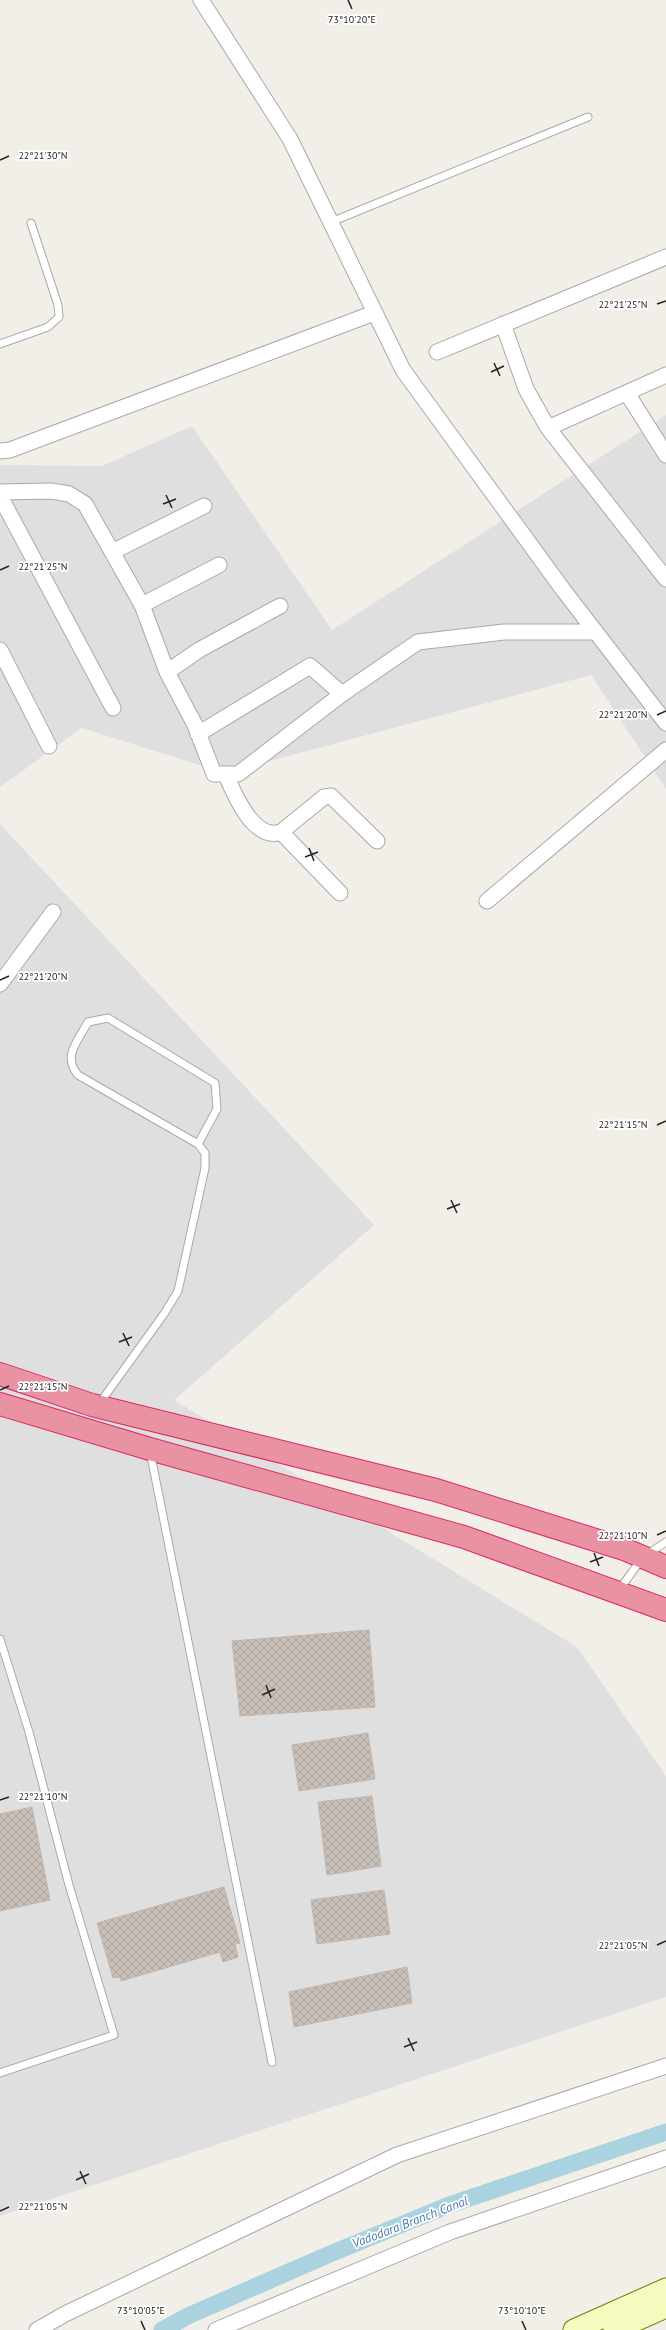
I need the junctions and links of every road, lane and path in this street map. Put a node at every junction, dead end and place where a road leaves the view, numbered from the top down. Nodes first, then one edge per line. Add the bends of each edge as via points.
1 (201, 0) edge
2 (588, 117) dead end
3 (330, 222) junction
4 (31, 223) dead end
5 (666, 257) edge
6 (374, 313) junction
7 (503, 324) junction
8 (0, 344) edge
9 (437, 352) dead end
10 (666, 375) edge
11 (627, 392) junction
12 (548, 428) junction
13 (0, 451) edge
14 (666, 455) edge
15 (0, 492) edge
16 (0, 496) edge
17 (204, 506) dead end
18 (112, 552) junction
19 (219, 565) dead end
20 (666, 579) edge
21 (142, 605) junction
22 (280, 606) dead end
23 (596, 632) junction
24 (0, 650) edge
25 (167, 672) junction
26 (342, 694) junction
27 (113, 708) dead end
28 (666, 723) edge
29 (198, 734) junction
30 (49, 746) dead end
31 (666, 750) edge
32 (226, 775) junction
33 (281, 832) junction
34 (377, 841) dead end
35 (340, 893) dead end
36 (487, 900) dead end
37 (53, 912) dead end
38 (0, 984) edge
39 (198, 1144) junction
40 (0, 1374) edge
41 (0, 1404) edge
42 (98, 1406) junction
43 (150, 1449) junction
44 (666, 1542) edge
45 (643, 1557) junction
46 (666, 1567) edge
47 (617, 1592) junction
48 (666, 1610) edge
49 (0, 1639) edge
50 (272, 2062) dead end
51 (666, 2066) edge
52 (0, 2073) edge
53 (666, 2158) edge
54 (666, 2289) edge
55 (666, 2306) edge
56 (37, 2330) edge
57 (216, 2330) edge
58 (574, 2330) edge
59 (614, 2330) edge

1 - 3 street via 290,139
2 - 3 lane
3 - 6 street
4 - 8 lane via 58,305 59,317 48,327
5 - 7 street
6 - 13 street via 10,450
6 - 23 street via 403,370
7 - 9 street
7 - 12 street via 526,389
10 - 11 street
11 - 12 street
11 - 14 street
12 - 20 street
15 - 18 street via 51,491 69,494 85,504
16 - 27 street
17 - 18 street
18 - 21 street
19 - 21 street
21 - 25 street
22 - 25 street via 199,650
23 - 26 street via 504,632 418,642
23 - 28 street
24 - 30 street
25 - 29 street
26 - 29 street via 310,666
26 - 32 street via 238,774
29 - 32 street via 214,774
31 - 36 street
32 - 33 street via 238,803 250,818 267,833
33 - 34 street via 324,798 331,796
33 - 35 street
37 - 38 street
39 - 39 lane via 78,1076 71,1067 70,1057 88,1022 108,1018 215,1083 217,1109
39 - 42 lane via 205,1153 205,1168 178,1291
40 - 42 highway
41 - 43 highway
42 - 45 highway via 436,1490
43 - 47 highway via 464,1537
43 - 50 lane
44 - 45 lane
45 - 46 highway
45 - 47 lane
47 - 48 highway
49 - 52 lane via 29,1732 69,1885 114,2035
51 - 56 street via 397,2155 65,2314
53 - 57 street via 450,2232
54 - 58 street
55 - 59 street

